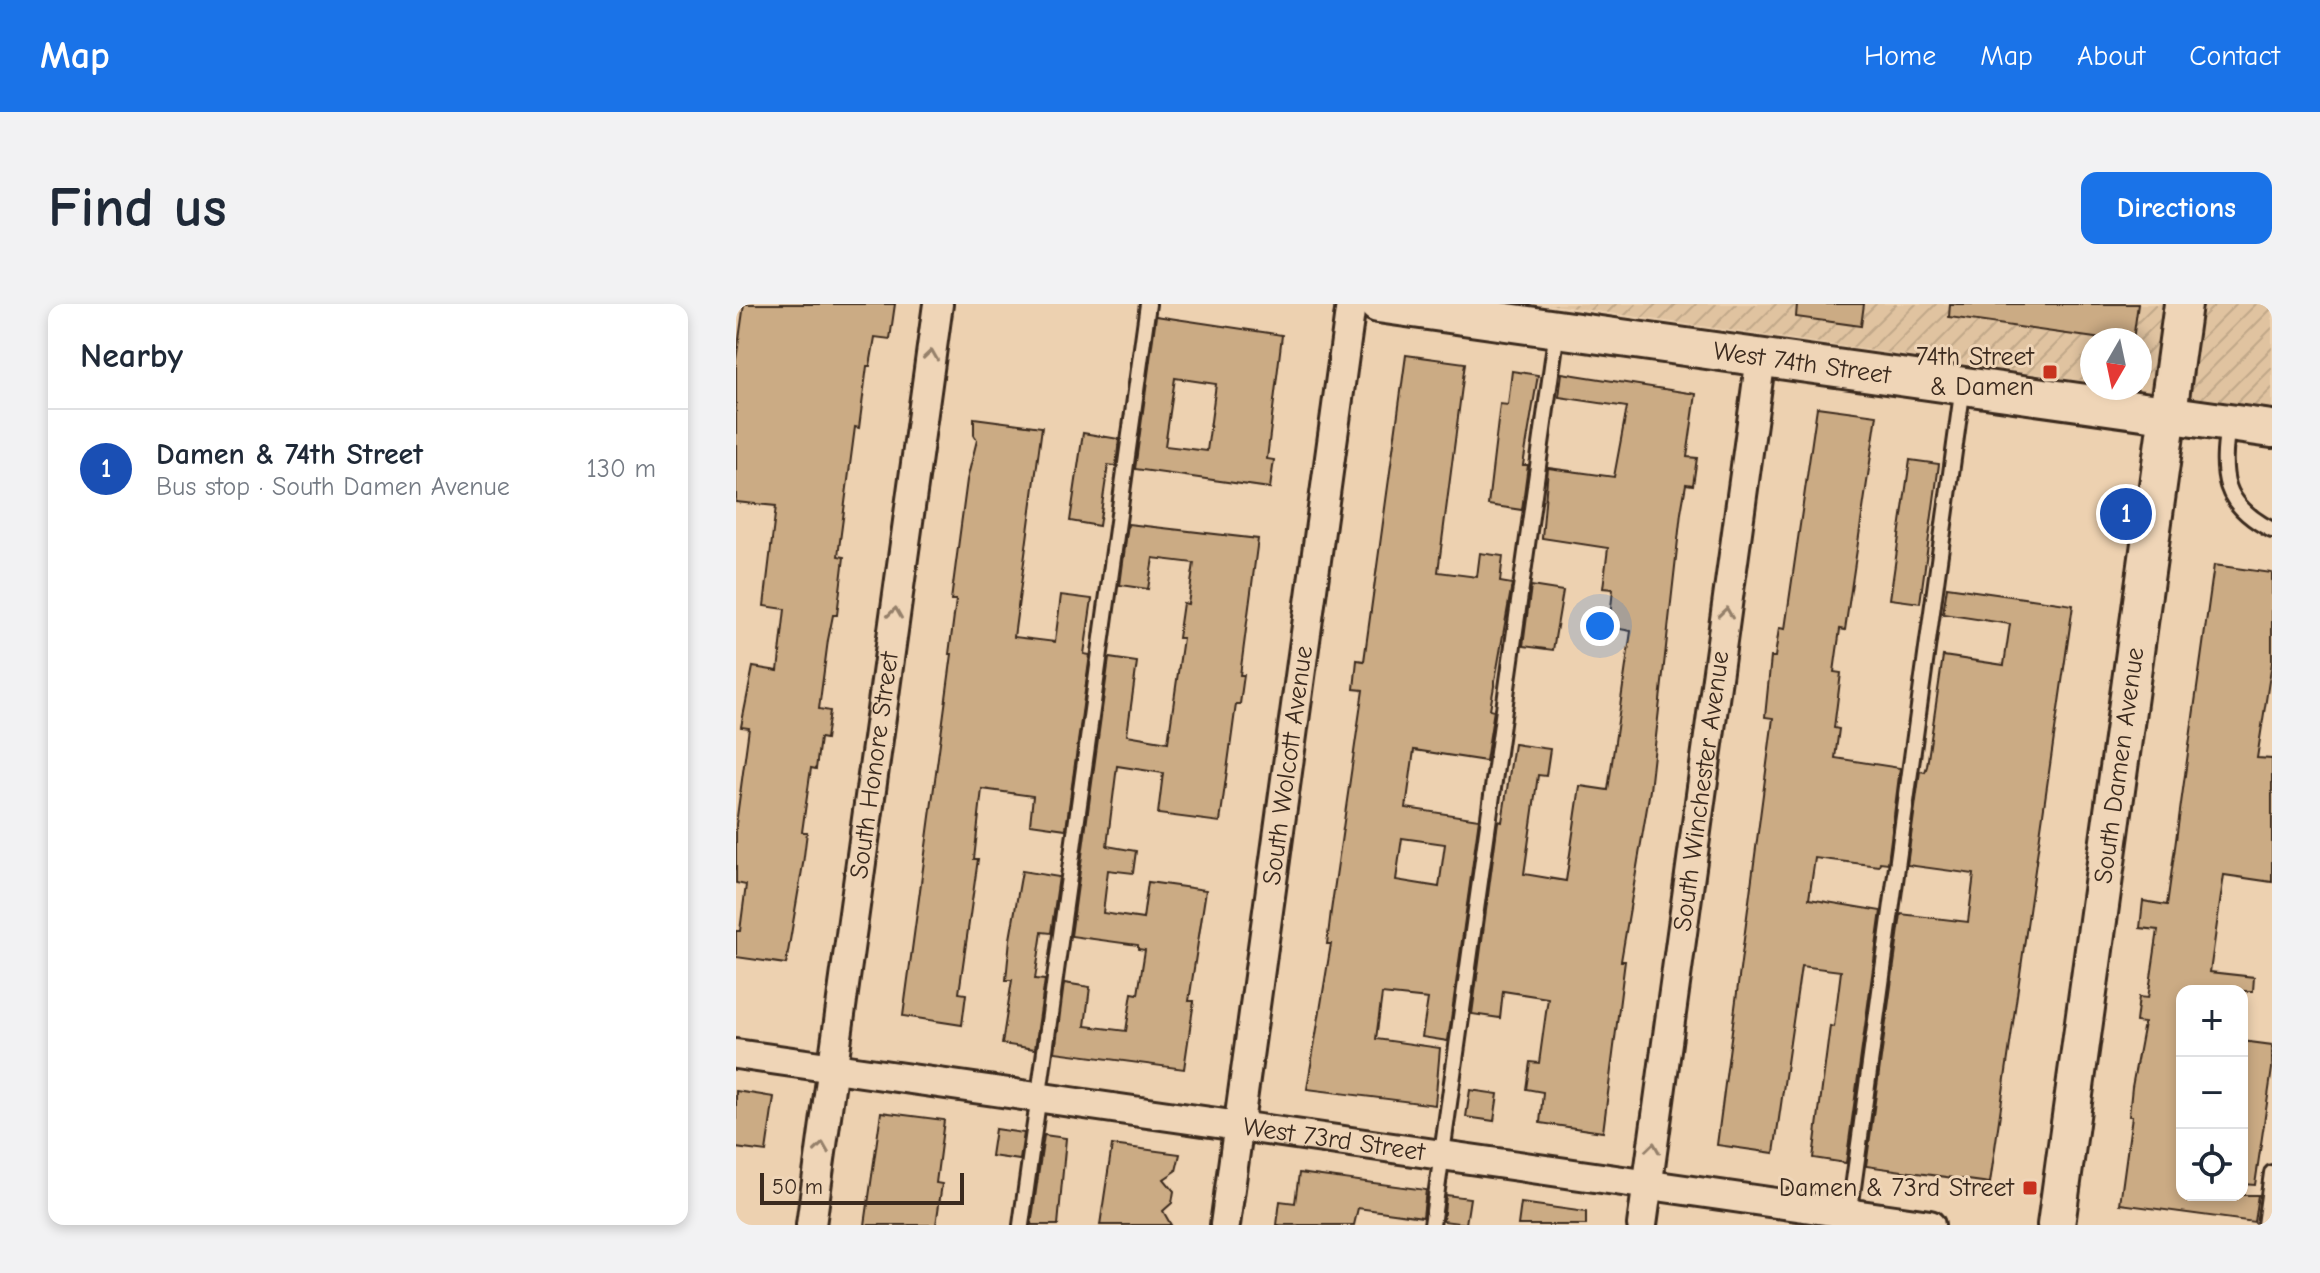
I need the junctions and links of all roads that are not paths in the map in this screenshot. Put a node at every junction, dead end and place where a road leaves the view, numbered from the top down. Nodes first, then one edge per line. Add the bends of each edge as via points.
1 (938, 304) edge
2 (1148, 304) edge
3 (1351, 304) edge
4 (1378, 304) edge
5 (2183, 304) edge
6 (1475, 311) edge
7 (1557, 329) junction
8 (1761, 357) junction
9 (1963, 386) junction
10 (2168, 414) junction
11 (2228, 423) junction
12 (2272, 429) edge
13 (2272, 530) edge
14 (736, 1054) edge
15 (833, 1068) junction
16 (1039, 1097) junction
17 (1238, 1126) junction
18 (1442, 1155) junction
19 (2272, 1173) edge
20 (1648, 1185) junction
21 (1849, 1219) edge
22 (811, 1225) edge
23 (1021, 1225) edge
24 (1225, 1225) edge
25 (1432, 1225) edge
26 (1642, 1225) edge
27 (1930, 1225) edge
28 (2056, 1225) edge
29 (2265, 1225) edge

15 -> 1 street, South Honore Street
2 - 16 lane
3 - 17 street, South Wolcott Avenue
4 - 6 street, West 74th Street
5 - 10 street, South Damen Avenue
6 - 7 street, West 74th Street
7 - 8 street, West 74th Street
7 - 18 lane
8 - 9 street, West 74th Street
20 -> 8 street, South Winchester Avenue
9 - 10 street, West 74th Street
9 - 21 lane
10 - 11 street, West 74th Street
10 - 28 street, South Damen Avenue
11 - 12 street, West 74th Street
11 - 13 lane via 2222,465 2229,490 2252,520
14 - 15 street, West 73rd Street
15 - 16 street, West 73rd Street
22 -> 15 street, South Honore Street
16 - 17 street, West 73rd Street
16 - 23 lane
17 - 18 street, West 73rd Street
17 - 24 street, South Wolcott Avenue
18 - 20 street, West 73rd Street
18 - 25 lane
19 - 29 lane
20 - 21 street, West 73rd Street
20 - 26 street, South Winchester Avenue
21 - 27 street, West 73rd Street

